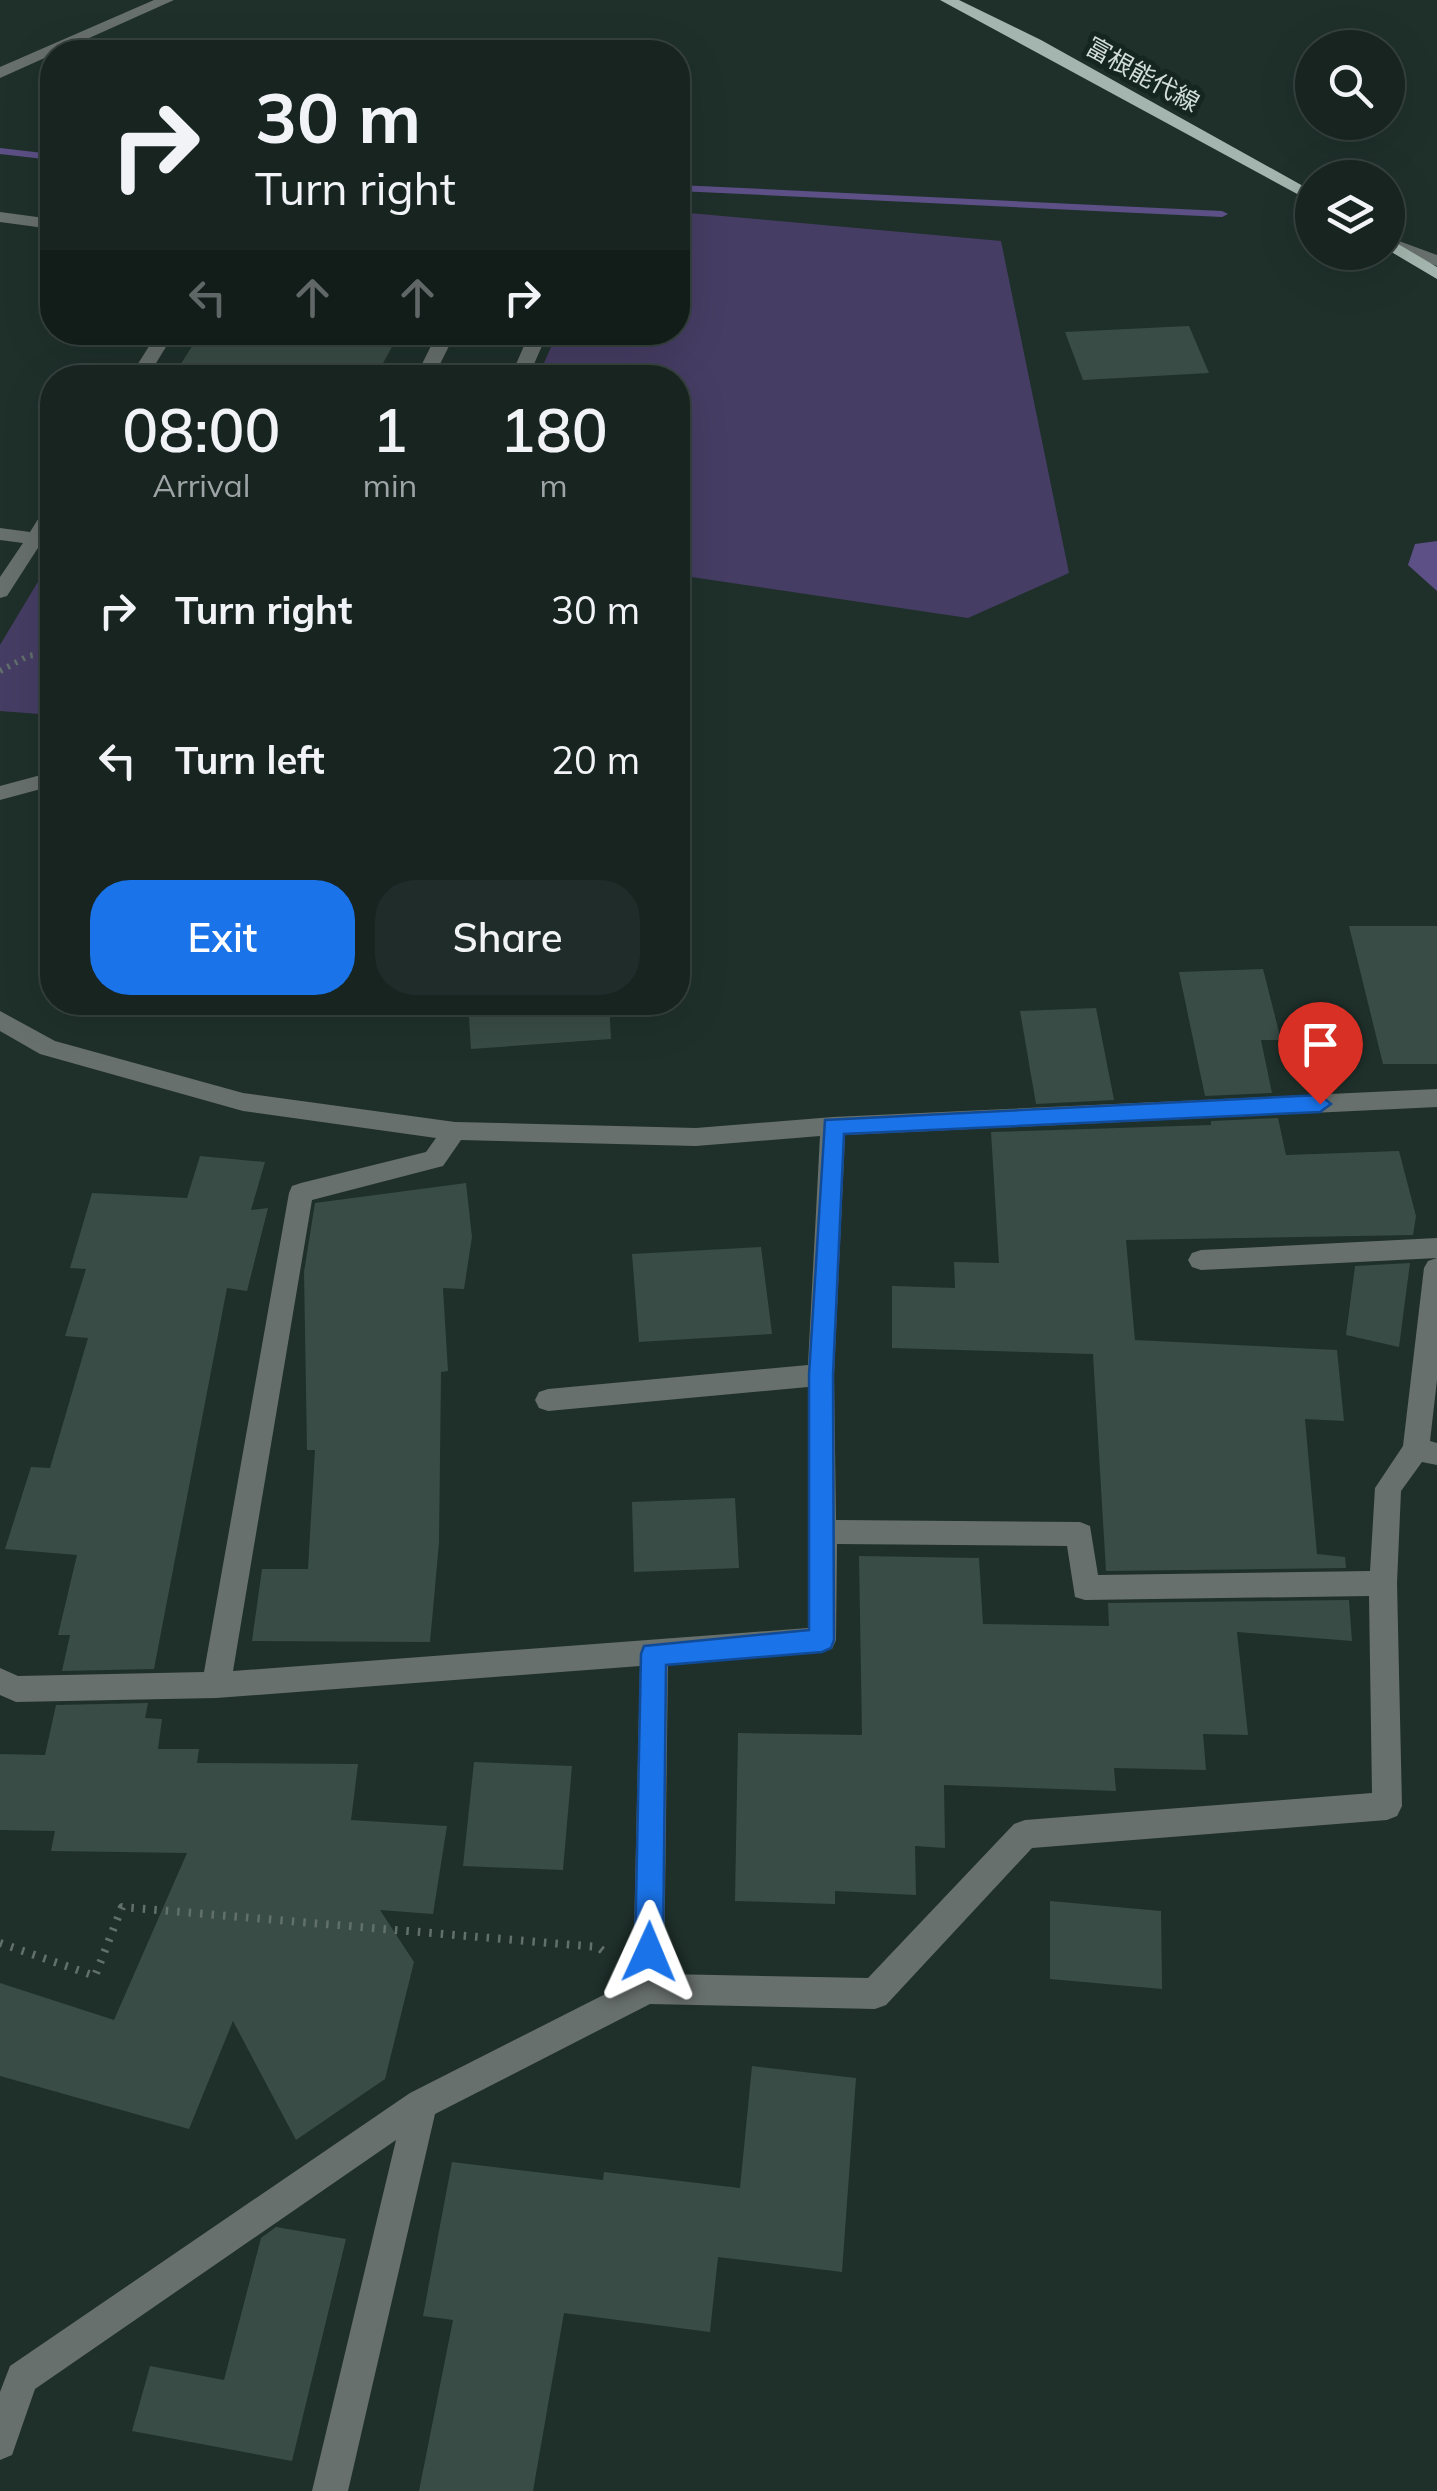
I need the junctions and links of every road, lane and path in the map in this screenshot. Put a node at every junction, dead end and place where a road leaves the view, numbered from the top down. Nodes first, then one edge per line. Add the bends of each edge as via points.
1 (167, 0) edge
2 (947, 0) edge
3 (75, 40) edge
4 (40, 56) edge
5 (0, 73) edge
6 (1295, 188) edge
7 (0, 217) edge
8 (40, 222) edge
9 (1405, 249) edge
10 (1405, 254) edge
11 (1437, 261) edge
12 (1437, 274) edge
13 (40, 527) edge
14 (0, 534) edge
15 (40, 535) edge
16 (0, 592) edge
17 (40, 654) edge
18 (0, 671) edge
19 (40, 782) edge
20 (0, 793) edge
21 (0, 1020) edge
22 (1437, 1098) edge
23 (833, 1126) junction
24 (455, 1131) junction
25 (1437, 1248) edge
26 (1201, 1260) dead end
27 (1437, 1268) edge
28 (821, 1375) junction
29 (548, 1400) dead end
30 (1427, 1451) edge
31 (823, 1532) junction
32 (1383, 1583) junction
33 (654, 1654) junction
34 (0, 1682) edge
35 (216, 1685) junction
36 (0, 1942) edge
37 (648, 1989) junction
38 (421, 2104) junction
39 (0, 2443) edge
40 (330, 2491) edge

1 - 3 street
2 - 6 main road, 富根能代線
4 - 5 street
7 - 8 street
9 - 11 street
10 - 12 main road
13 - 14 street
15 - 16 street
17 - 18 path
19 - 20 street
21 - 24 street via 48,1048 243,1102
22 - 23 street
23 - 24 street via 696,1136
23 - 28 street
24 - 35 street via 434,1159 301,1194
25 - 26 street
27 - 30 street
28 - 29 street
28 - 31 street
30 - 32 street via 1388,1488
31 - 32 street via 1080,1534 1085,1588
31 - 33 street via 822,1640
32 - 37 street via 1387,1806 1025,1834 875,1994
33 - 35 street
33 - 37 street
34 - 35 street via 16,1689
36 - 37 path via 95,1976 122,1907 598,1947
37 - 38 street
38 - 39 street via 22,2378
38 - 40 street

